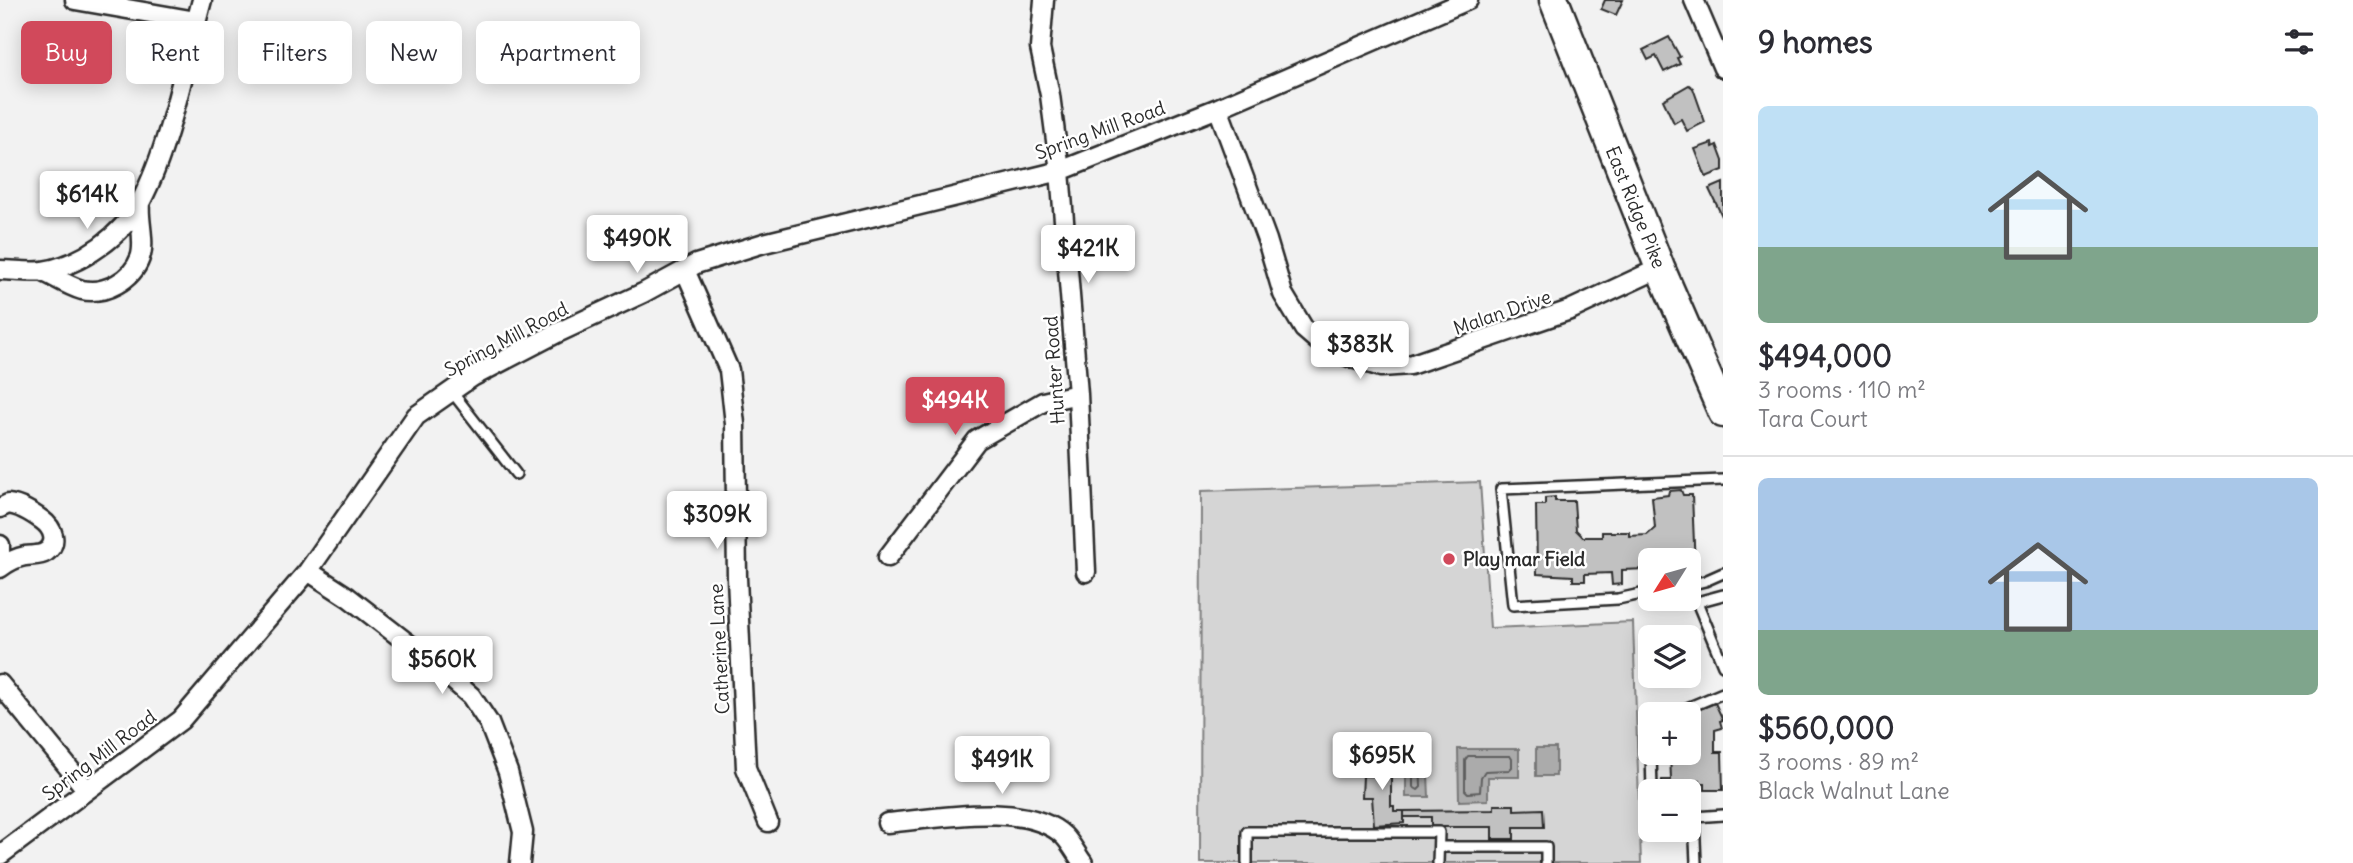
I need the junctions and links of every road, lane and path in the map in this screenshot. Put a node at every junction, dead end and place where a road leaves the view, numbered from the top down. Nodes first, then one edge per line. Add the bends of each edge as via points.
1 (75, 0) edge
2 (202, 0) edge
3 (1044, 0) edge
4 (1468, 0) edge
5 (1554, 0) edge
6 (1694, 0) edge
7 (196, 21) joint
8 (1723, 68) edge
9 (179, 84) edge
10 (1218, 108) junction
11 (1060, 171) junction
12 (140, 203) junction
13 (1660, 268) junction
14 (0, 270) edge
15 (685, 270) junction
16 (42, 271) junction
17 (452, 392) junction
18 (1077, 394) junction
19 (1723, 413) edge
20 (516, 474) dead end
21 (1723, 480) edge
22 (0, 508) edge
23 (0, 545) edge
24 (888, 557) dead end
25 (0, 559) edge
26 (0, 568) edge
27 (308, 571) junction
28 (1086, 572) dead end
29 (1723, 573) edge
30 (1701, 583) edge
31 (1638, 595) edge
32 (1723, 595) edge
33 (1723, 665) edge
34 (0, 684) edge
35 (1723, 693) edge
36 (1701, 702) edge
37 (86, 789) junction
38 (1723, 815) edge
39 (768, 822) dead end
40 (887, 823) dead end
41 (1439, 847) junction
42 (0, 855) edge
43 (520, 863) edge
44 (1083, 863) edge
45 (1247, 863) edge
46 (1438, 863) edge
47 (1546, 863) edge
48 (1696, 863) edge

1 - 7 street
2 - 7 street
3 - 11 street, Hunter Road via 1040,48
4 - 10 street, Spring Mill Road
5 - 13 main road, East Ridge Pike
6 - 8 street
9 - 12 street via 164,142
10 - 11 street, Spring Mill Road
10 - 13 street, Malan Drive via 1268,240 1283,294 1304,329 1326,348 1352,358 1381,367 1409,365 1570,310
11 - 15 street, Spring Mill Road via 764,243
11 - 18 street, Hunter Road
12 - 16 street via 86,256
12 - 16 street via 141,258 123,281 83,290
13 - 19 main road, East Ridge Pike
14 - 16 street
15 - 17 street, Spring Mill Road via 472,377
15 - 39 street, Catherine Lane via 729,369 746,768
17 - 20 lane
17 - 27 street, Spring Mill Road via 416,416
18 - 24 street via 1043,402 977,440
18 - 28 street, Hunter Road
21 - 31 lane via 1501,489 1513,605
22 - 26 street via 8,504 21,507 44,522 54,539 43,553 16,558
23 - 25 street
27 - 37 street, Spring Mill Road via 181,720
27 - 43 street via 380,621 471,696 489,723 508,772 523,832
29 - 30 lane
32 - 33 lane via 1697,602
34 - 37 street
35 - 36 lane
37 - 42 street, Spring Mill Road
38 - 48 lane via 1694,817
40 - 44 street via 985,814 1017,816 1042,823 1063,836
41 - 45 lane via 1439,832 1247,832
41 - 46 lane
41 - 47 lane via 1546,847

